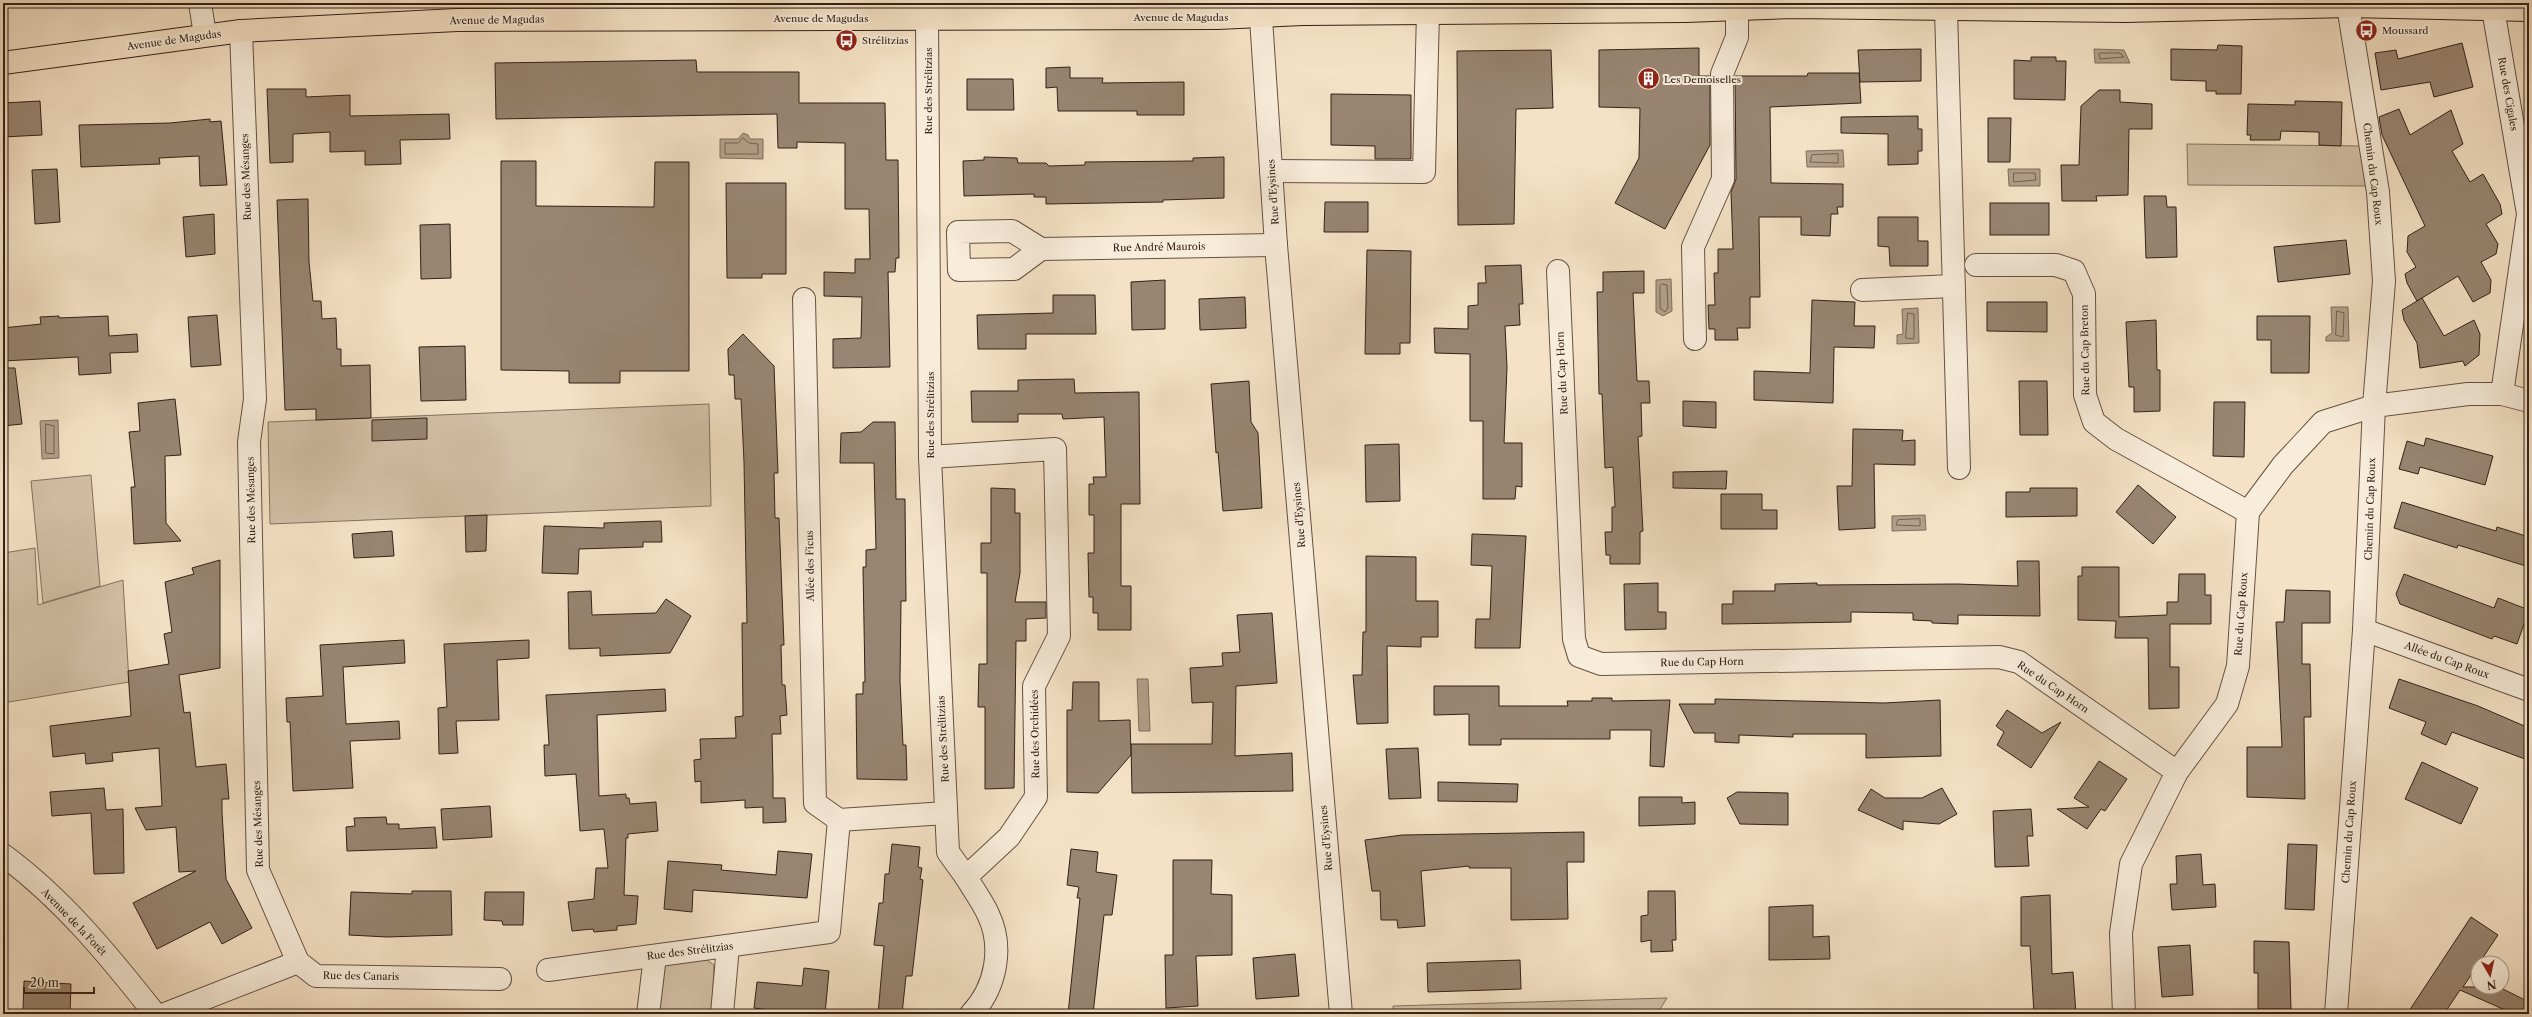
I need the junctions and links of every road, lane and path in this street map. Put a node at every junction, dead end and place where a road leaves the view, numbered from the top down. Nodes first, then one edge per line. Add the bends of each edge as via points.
1 (200, 3) edge
2 (2492, 5) edge
3 (1738, 6) edge
4 (2348, 6) junction
5 (894, 10) edge
6 (1260, 10) edge
7 (1946, 10) junction
8 (2529, 10) edge
9 (1428, 12) junction
10 (927, 17) junction
11 (241, 31) junction
12 (205, 35) junction
13 (3, 63) edge
14 (1271, 171) junction
15 (1276, 246) junction
16 (1041, 249) dead end
17 (1976, 265) dead end
18 (1558, 271) dead end
19 (1953, 286) junction
20 (1862, 290) dead end
21 (804, 300) dead end
22 (1695, 339) dead end
23 (2502, 394) junction
24 (2529, 401) edge
25 (2374, 406) junction
26 (930, 457) junction
27 (1959, 468) dead end
28 (2248, 512) junction
29 (2364, 630) junction
30 (2529, 690) edge
31 (2177, 772) junction
32 (946, 813) junction
33 (839, 820) junction
34 (3, 854) edge
35 (966, 877) junction
36 (728, 946) junction
37 (655, 956) junction
38 (298, 962) junction
39 (548, 970) dead end
40 (500, 979) dead end
41 (155, 1014) edge
42 (165, 1014) edge
43 (648, 1014) edge
44 (722, 1014) edge
45 (972, 1014) edge
46 (1341, 1014) edge
47 (2124, 1014) edge
48 (2336, 1014) edge

1 - 12 street
2 - 4 main road, Avenue de Magudas
2 - 8 main road, Avenue de Magudas
2 - 23 street, Rue des Cigales via 2528,214
3 - 7 main road, Avenue de Magudas
3 - 9 main road, Avenue de Magudas
3 - 22 street via 1737,37 1722,74 1723,179 1692,247
4 - 7 main road, Avenue de Magudas via 2125,11
4 - 25 street, Chemin du Cap Roux via 2378,192 2384,281
5 - 10 main road, Avenue de Magudas
5 - 11 main road, Avenue de Magudas via 456,20
6 - 9 main road, Avenue de Magudas via 1303,14
6 - 10 main road, Avenue de Magudas
6 - 14 street, Rue d'Eysines
7 - 19 street
9 - 14 street via 1424,172
10 - 26 street, Rue des Strélitzias
11 - 12 main road, Avenue de Magudas
11 - 38 street, Rue des Mésanges via 255,399 249,442 258,870
12 - 13 main road, Avenue de Magudas
14 - 15 street, Rue d'Eysines
15 - 16 street, Rue André Maurois
15 - 46 street, Rue d'Eysines
17 - 28 street, Rue du Cap Breton via 2056,265 2074,271 2084,294 2085,396 2094,422 2116,439
18 - 31 street, Rue du Cap Horn via 1574,639 1579,656 1601,664 1999,656 2019,662
19 - 20 street
19 - 27 street
21 - 33 street, Allée des Ficus via 815,803
23 - 24 street
23 - 25 street via 2468,394
25 - 28 street via 2323,422 2284,465
25 - 29 street, Chemin du Cap Roux
26 - 32 street, Rue des Strélitzias
26 - 35 street, Rue des Orchidées via 1056,449 1059,636 1034,686 1036,797 1009,836
28 - 31 street, Rue du Cap Roux via 2238,666 2227,704
29 - 30 street, Allée du Cap Roux
29 - 48 street, Chemin du Cap Roux
31 - 47 street, Rue du Cap Roux via 2131,864 2121,934
32 - 33 street
32 - 35 street, Rue des Strélitzias via 948,852
33 - 36 street, Rue des Strélitzias via 829,932
34 - 41 street, Avenue de la Forêt via 21,868 94,939
35 - 45 street via 989,915 998,953 990,987
36 - 37 street, Rue des Strélitzias
36 - 44 street
37 - 39 street, Rue des Strélitzias
37 - 43 street
38 - 40 street, Rue des Canaris via 316,976
38 - 42 street

